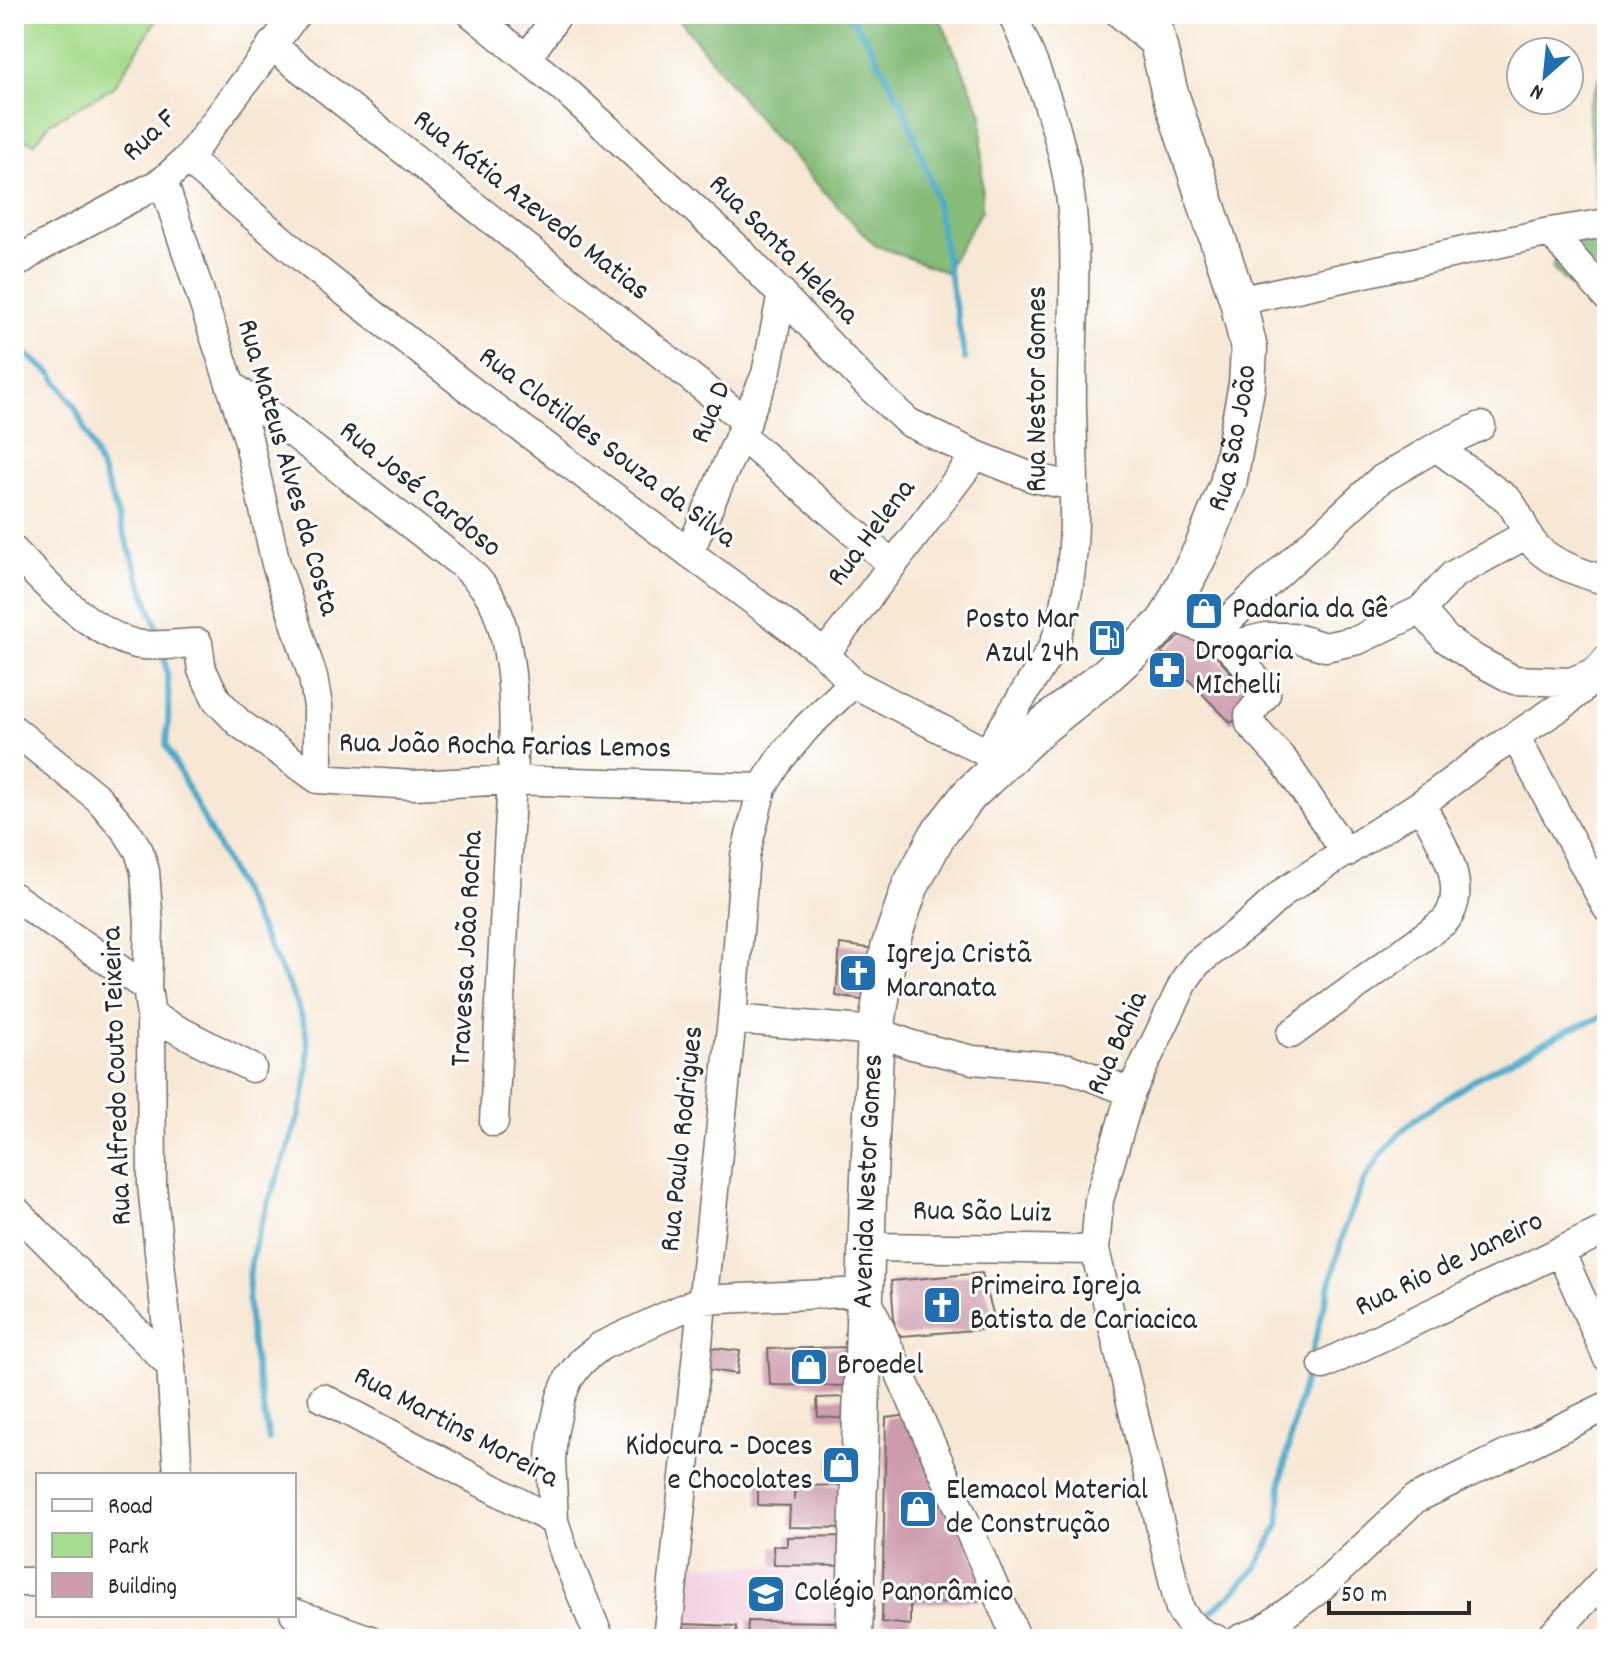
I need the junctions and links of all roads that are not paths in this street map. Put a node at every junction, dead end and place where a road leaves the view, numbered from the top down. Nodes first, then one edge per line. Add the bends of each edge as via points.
1 (296, 14) edge
2 (472, 14) edge
3 (558, 14) edge
4 (1012, 14) edge
5 (1120, 14) edge
6 (1155, 31) edge
7 (271, 45) junction
8 (527, 58) junction
9 (187, 159) junction
10 (163, 181) junction
11 (1607, 223) edge
12 (1550, 232) junction
13 (14, 265) edge
14 (782, 293) junction
15 (1607, 297) edge
16 (1238, 301) junction
17 (230, 384) junction
18 (1481, 426) dead end
19 (744, 429) junction
20 (1436, 447) junction
21 (976, 455) junction
22 (1074, 486) junction
23 (1527, 534) junction
24 (14, 551) edge
25 (689, 553) junction
26 (892, 564) junction
27 (1607, 581) edge
28 (1421, 610) junction
29 (1169, 615) junction
30 (1220, 640) junction
31 (825, 654) junction
32 (1604, 672) edge
33 (853, 683) junction
34 (14, 730) edge
35 (1515, 736) junction
36 (996, 756) junction
37 (318, 779) junction
38 (511, 780) junction
39 (762, 788) junction
40 (1421, 804) junction
41 (1346, 853) junction
42 (14, 897) edge
43 (1607, 908) edge
44 (147, 988) junction
45 (151, 1016) junction
46 (732, 1019) junction
47 (876, 1031) junction
48 (1291, 1034) dead end
49 (252, 1068) dead end
50 (1131, 1092) junction
51 (494, 1122) dead end
52 (14, 1209) edge
53 (1607, 1229) edge
54 (868, 1247) junction
55 (1095, 1250) junction
56 (1560, 1251) junction
57 (864, 1292) junction
58 (701, 1300) junction
59 (1607, 1357) edge
60 (1323, 1365) dead end
61 (171, 1366) junction
62 (323, 1398) dead end
63 (1607, 1406) edge
64 (178, 1473) edge
65 (554, 1521) junction
66 (1607, 1577) edge
67 (14, 1582) edge
68 (36, 1582) edge
69 (296, 1614) edge
70 (334, 1634) edge
71 (368, 1639) edge
72 (600, 1639) edge
73 (667, 1639) edge
74 (854, 1639) edge
75 (1017, 1639) edge
76 (1216, 1639) edge
77 (1240, 1639) edge
78 (1549, 1639) edge

1 - 7 street, Rua F
2 - 8 street, Rua Santa Helena
3 - 8 street
4 - 22 street, Rua Nestor Gomes via 1047,96 1066,177 1074,238
5 - 6 street, Rua São João
6 - 16 main road, Rua São João
7 - 9 street, Rua F
7 - 19 street, Rua Kátia Azevedo Matias
8 - 14 street, Rua Santa Helena
9 - 10 street, Rua F
9 - 25 street, Rua Clotildes Souza da Silva via 312,266
10 - 13 street, Rua F
10 - 17 street, Rua Mateus Alves da Costa
11 - 12 street
12 - 15 street
12 - 16 street
14 - 19 street, Rua D via 771,354
14 - 21 street, Rua Santa Helena via 908,422
16 - 29 main road, Rua São João via 1249,371 1228,484
17 - 37 street, Rua Mateus Alves da Costa via 248,438 276,564 313,677
17 - 38 street, Rua José Cardoso via 481,582 493,599 508,656
18 - 20 street
19 - 25 street, Rua D
19 - 26 street, Rua Kátia Azevedo Matias
20 - 23 street via 1507,499
20 - 30 street via 1380,480
21 - 22 street, Rua Santa Helena via 1034,478
21 - 26 street, Rua Helena
22 - 36 street, Rua Nestor Gomes via 1070,587 1059,630
23 - 27 street via 1546,555
23 - 28 street via 1453,575
24 - 37 street, Rua João Rocha Farias Lemos via 50,588 101,627 135,643 198,643 202,670 217,700 239,723
25 - 31 street, Rua Clotildes Souza da Silva
26 - 31 street, Rua Helena
28 - 30 street via 1339,645 1325,647 1293,637
28 - 32 street via 1446,639 1514,680 1571,682
29 - 30 street
29 - 36 main road, Rua São João via 1108,674
30 - 41 street via 1266,694 1249,715 1250,724 1284,761
31 - 33 street, Rua Clotildes Souza da Silva
32 - 35 street, Rua Bahia
33 - 36 street, Rua Clotildes Souza da Silva
33 - 39 street, Rua Paulo Rodrigues via 807,727
34 - 44 street, Rua Alfredo Couto Teixeira via 98,798 139,851 149,924
35 - 40 street, Rua Bahia
35 - 43 street
36 - 47 main road, Avenida Nestor Gomes via 937,836 910,887 889,948
37 - 38 street, Rua João Rocha Farias Lemos via 414,785
38 - 39 street, Rua João Rocha Farias Lemos
38 - 51 street, Travessa João Rocha
39 - 46 street, Rua Paulo Rodrigues via 745,856
40 - 41 street, Rua Bahia
40 - 48 street via 1453,871 1451,913
41 - 50 street, Rua Bahia via 1285,891 1197,963
42 - 44 street
44 - 45 street, Rua Alfredo Couto Teixeira
45 - 49 street
45 - 61 street, Rua Alfredo Couto Teixeira via 152,1185
46 - 47 street
46 - 58 street, Rua Paulo Rodrigues
47 - 50 street via 973,1060 1068,1068
47 - 54 main road, Avenida Nestor Gomes
50 - 55 street, Rua Bahia via 1099,1200
52 - 61 street
53 - 56 street, Rua Rio de Janeiro
54 - 55 street, Rua São Luiz
54 - 57 main road, Avenida Nestor Gomes
55 - 76 street, Rua Bahia via 1180,1609 1187,1622
56 - 59 street
56 - 60 street, Rua Rio de Janeiro
57 - 58 street
57 - 74 main road, Avenida Nestor Gomes
57 - 75 street
58 - 65 street via 601,1346 569,1378 552,1447
58 - 73 street, Rua Paulo Rodrigues
61 - 64 street, Rua Alfredo Couto Teixeira
62 - 65 street, Rua Martins Moreira
63 - 77 street via 1415,1499 1318,1590 1263,1630
65 - 72 street
66 - 78 street
67 - 68 street
69 - 70 street
70 - 71 street

